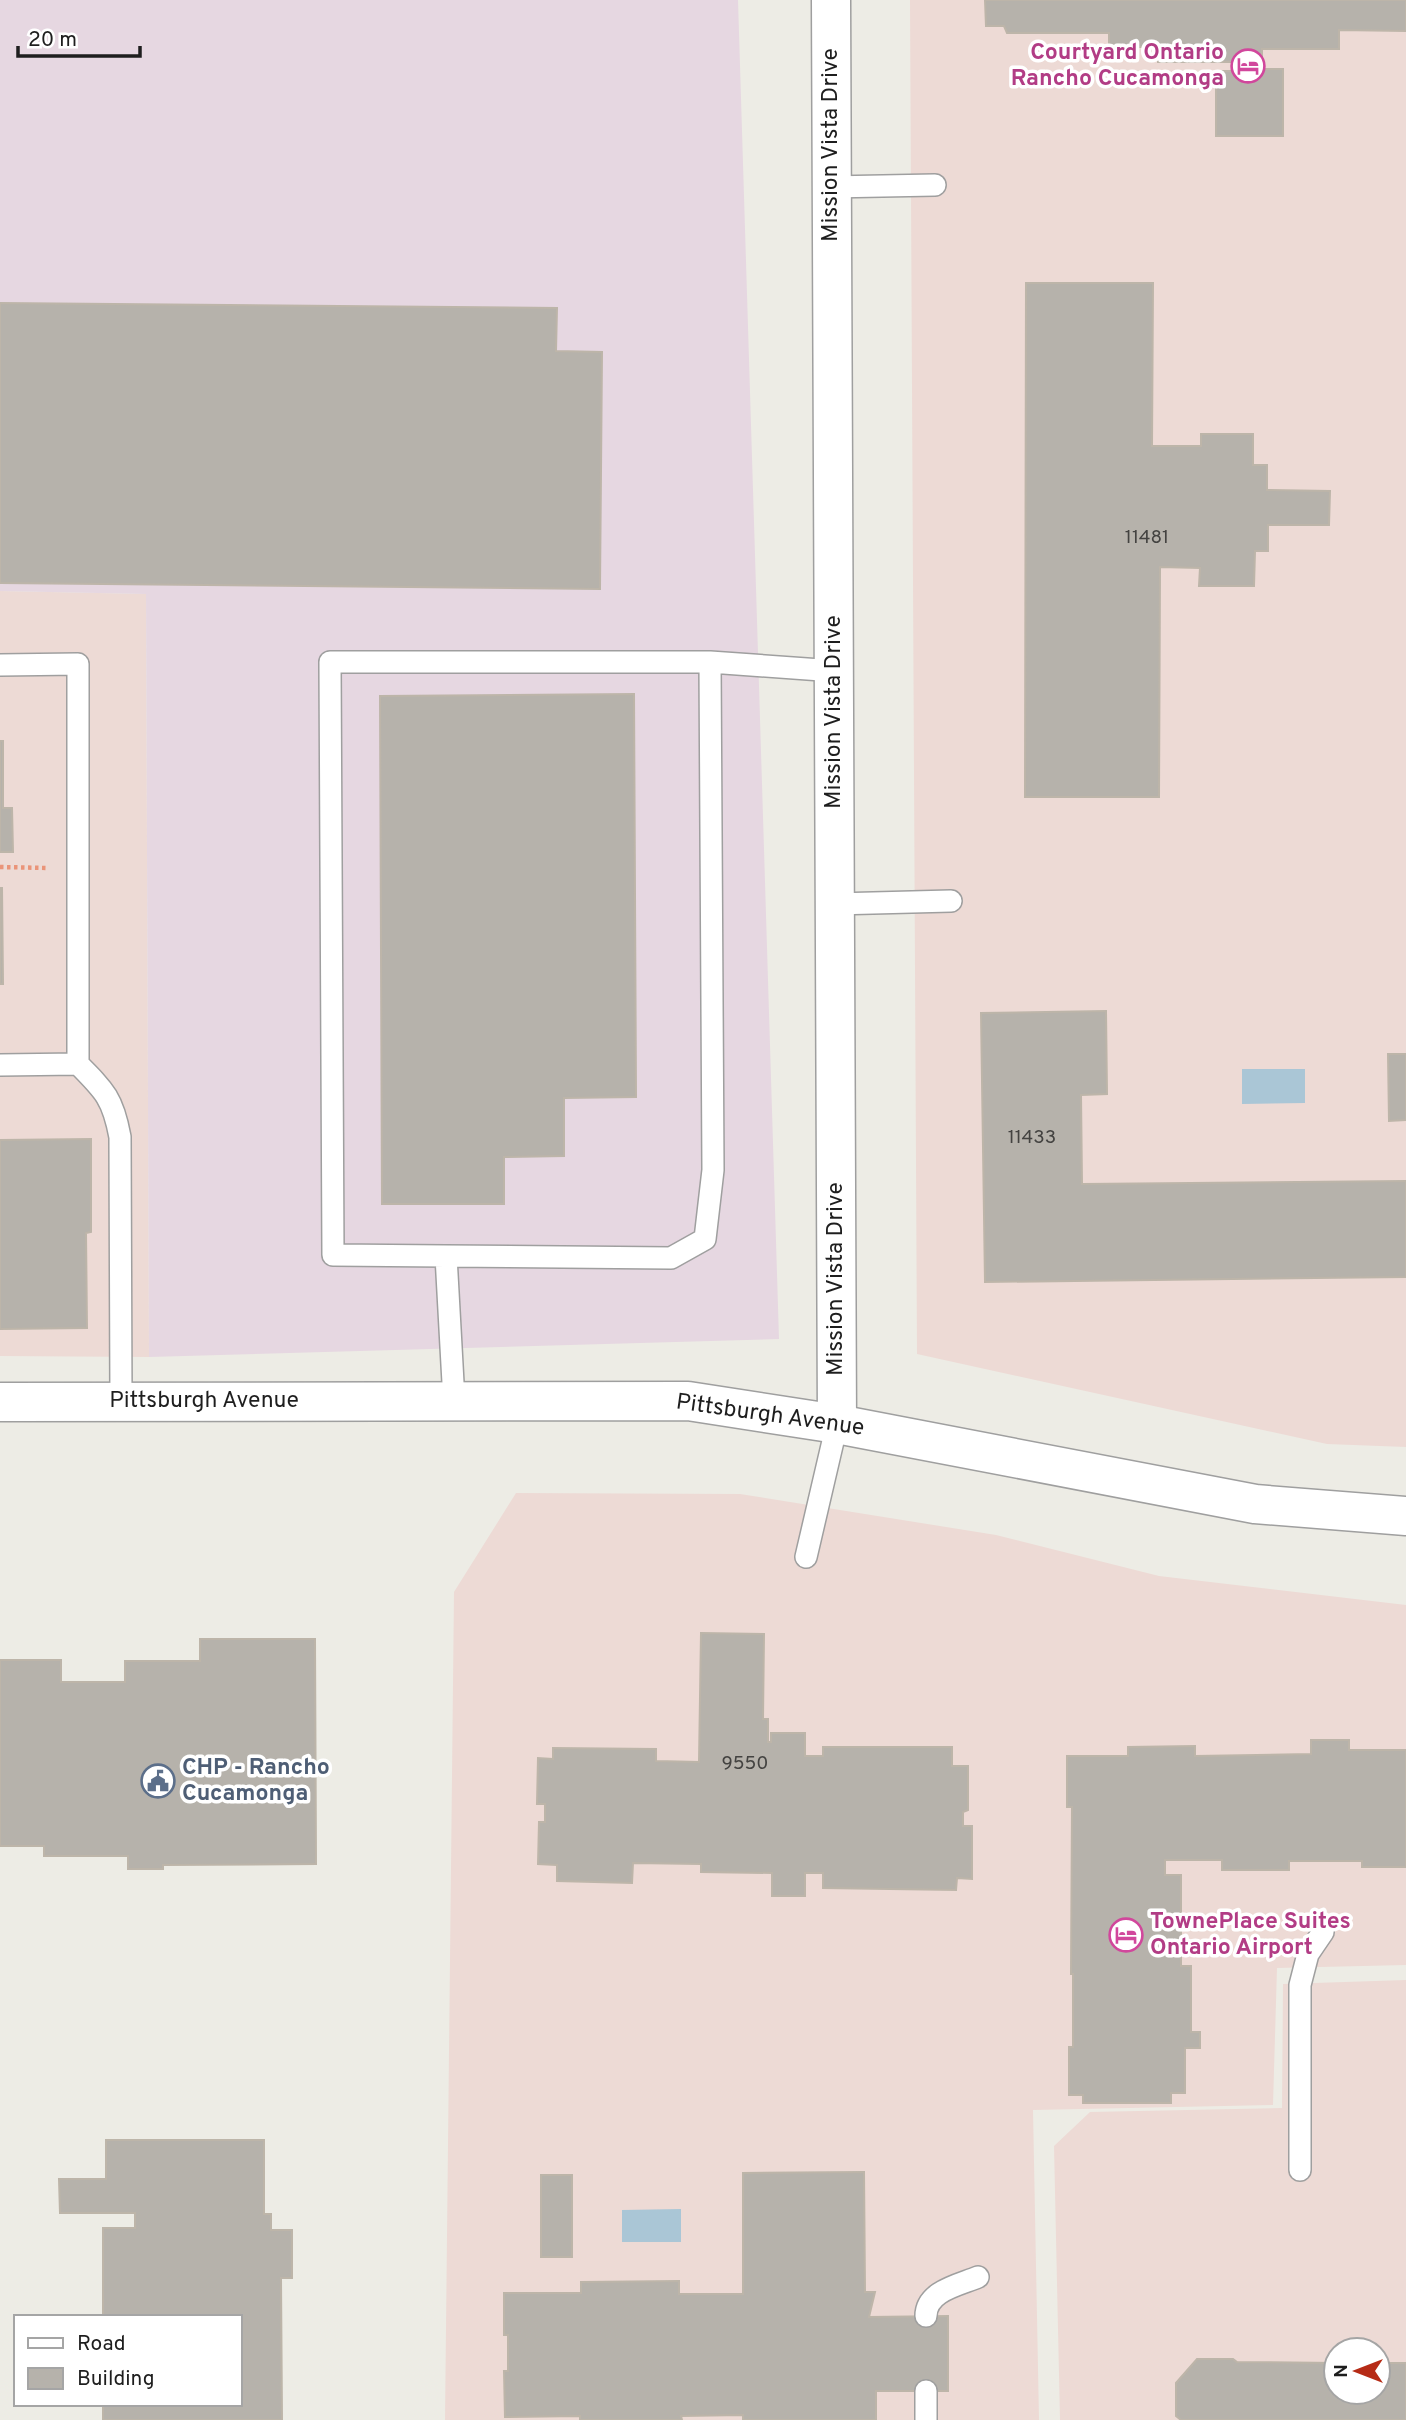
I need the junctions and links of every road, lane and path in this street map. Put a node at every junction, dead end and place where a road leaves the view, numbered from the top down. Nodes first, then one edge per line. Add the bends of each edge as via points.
1 (831, 0) edge
2 (935, 185) dead end
3 (830, 187) junction
4 (710, 662) junction
5 (0, 665) edge
6 (835, 671) junction
7 (0, 867) edge
8 (78, 868) junction
9 (951, 901) dead end
10 (834, 904) junction
11 (78, 1064) junction
12 (0, 1065) edge
13 (446, 1256) junction
14 (121, 1401) junction
15 (454, 1401) junction
16 (0, 1402) edge
17 (837, 1424) junction
18 (1406, 1516) edge
19 (806, 1557) dead end
20 (1323, 1933) dead end
21 (1300, 2169) dead end
22 (978, 2277) dead end
23 (926, 2316) dead end
24 (926, 2391) dead end
25 (926, 2420) edge

1 - 3 street, Mission Vista Drive
2 - 3 lane
3 - 6 street, Mission Vista Drive
4 - 6 lane
4 - 13 lane via 713,1170 705,1240 671,1258
4 - 13 lane via 330,662 333,1255
5 - 8 lane via 78,664
6 - 10 street, Mission Vista Drive
7 - 8 path
8 - 11 lane
9 - 10 lane
10 - 17 street, Mission Vista Drive
11 - 12 lane
11 - 14 lane via 115,1110 120,1137
13 - 15 lane
14 - 15 street, Pittsburgh Avenue
14 - 16 street, Pittsburgh Avenue
15 - 17 street, Pittsburgh Avenue via 688,1401
17 - 18 street, Pittsburgh Avenue via 1255,1504
17 - 19 lane
20 - 21 lane via 1308,1954 1300,1985
22 - 23 lane via 936,2294
24 - 25 lane

